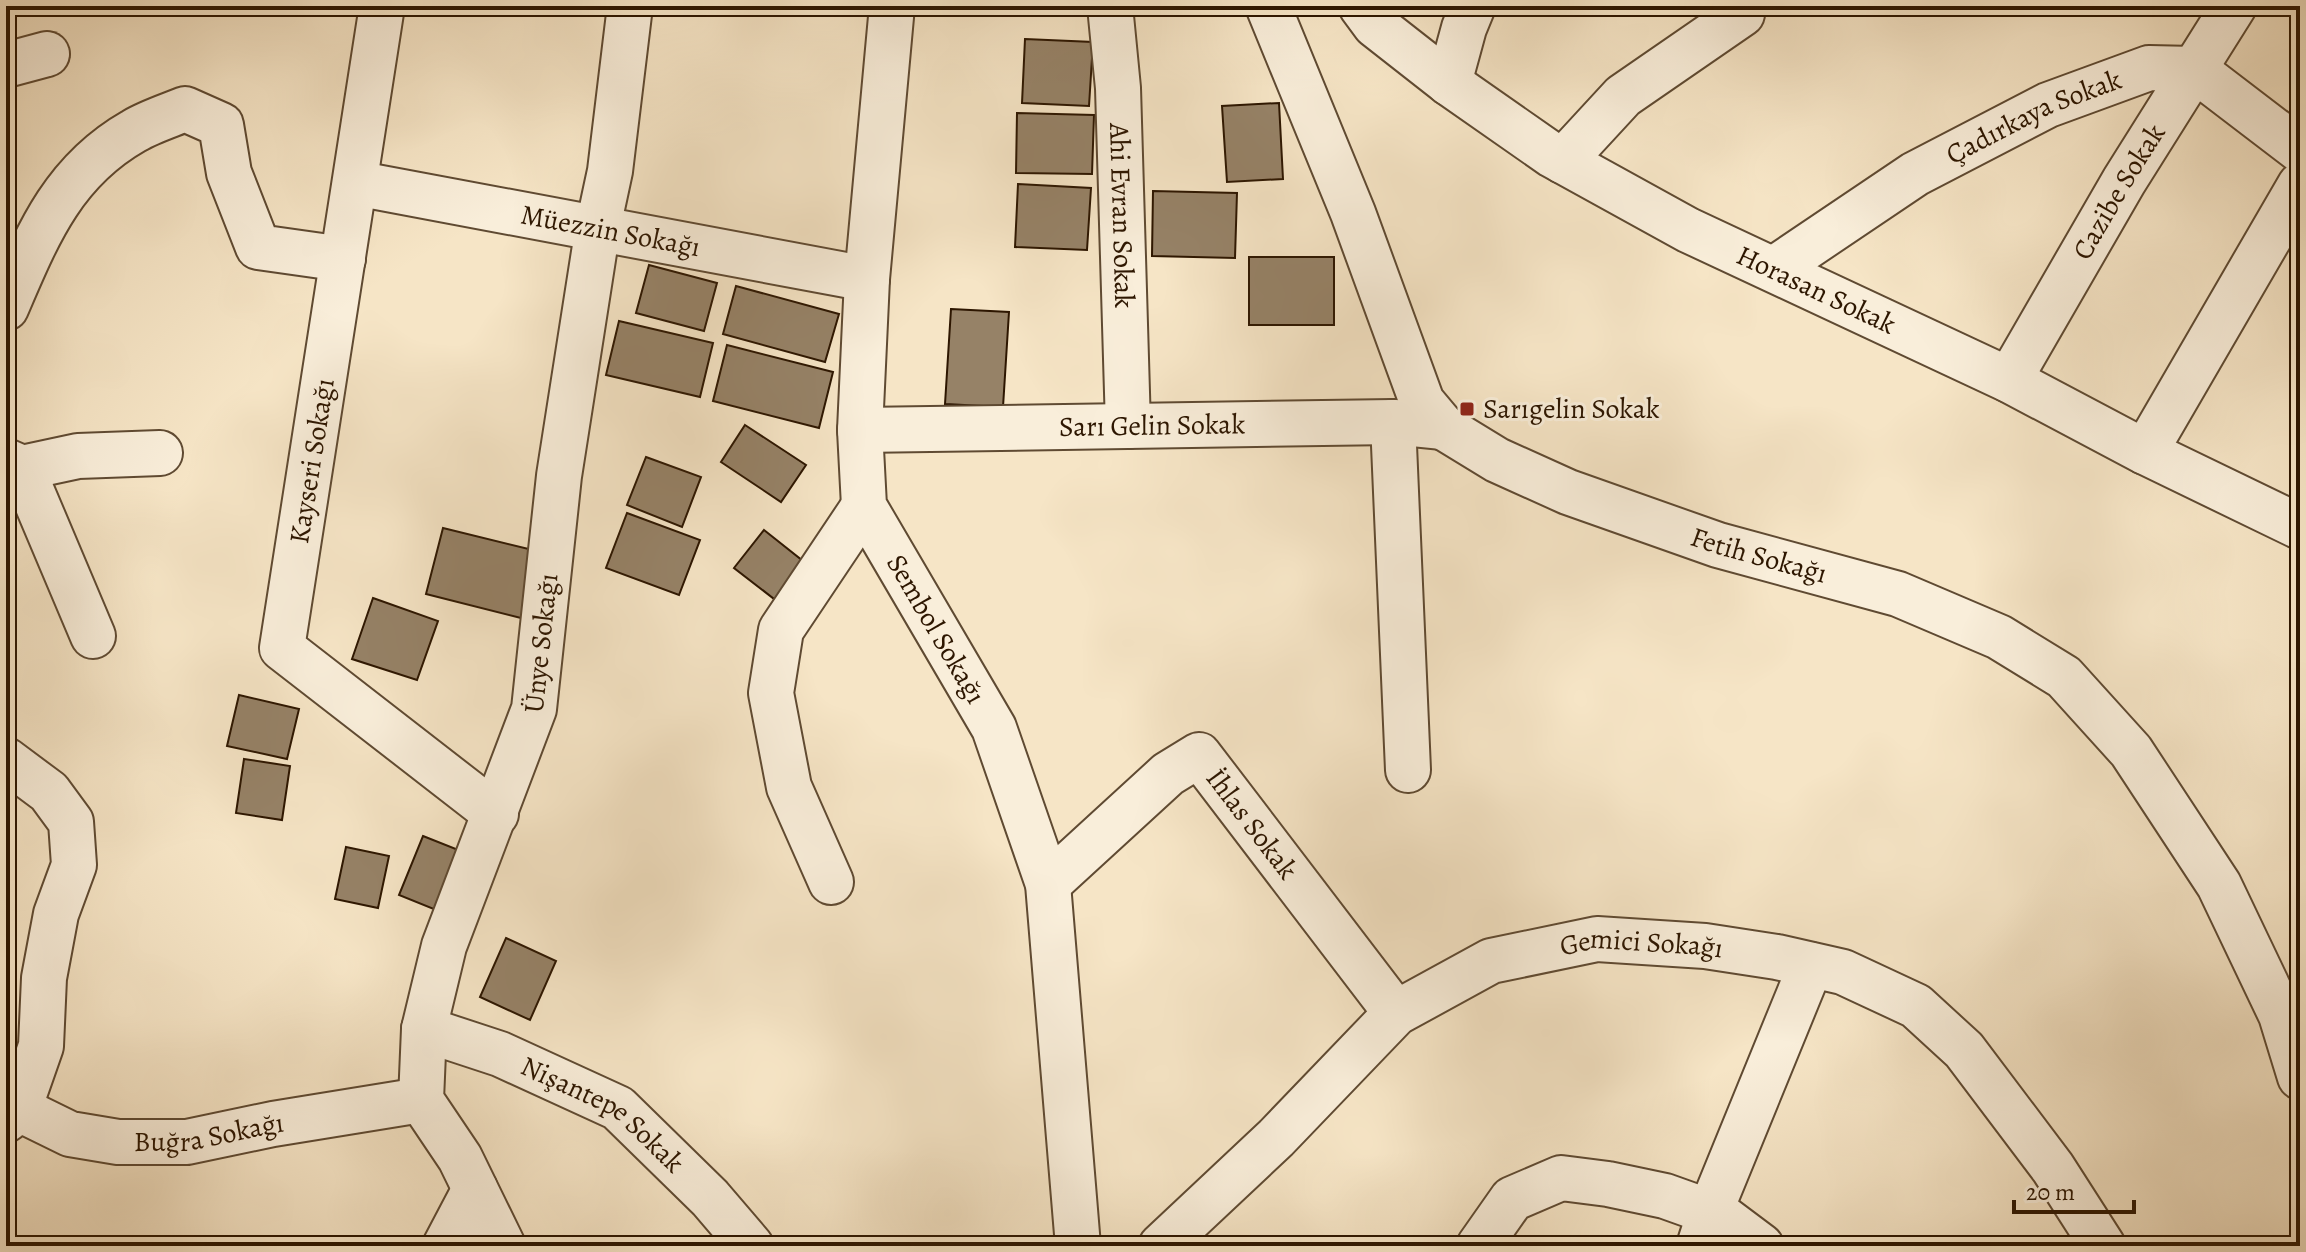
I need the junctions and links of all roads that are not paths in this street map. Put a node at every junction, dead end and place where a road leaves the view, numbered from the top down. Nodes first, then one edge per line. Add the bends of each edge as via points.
1 (382, 6) edge
2 (630, 6) edge
3 (892, 6) edge
4 (1110, 6) edge
5 (1268, 6) edge
6 (1361, 6) edge
7 (1473, 6) edge
8 (2234, 6) edge
9 (1742, 14) dead end
10 (2194, 69) junction
11 (1449, 83) junction
12 (2300, 150) edge
13 (1563, 161) junction
14 (355, 183) junction
15 (2300, 185) edge
16 (598, 227) junction
17 (343, 259) junction
18 (1774, 269) junction
19 (867, 279) junction
20 (6, 308) edge
21 (2009, 380) junction
22 (1393, 422) junction
23 (1128, 426) junction
24 (1443, 427) junction
25 (860, 430) junction
26 (2145, 452) junction
27 (160, 453) dead end
28 (14, 465) edge
29 (864, 506) junction
30 (2300, 527) edge
31 (93, 636) dead end
32 (6, 760) edge
33 (1408, 770) dead end
34 (496, 814) junction
35 (831, 882) dead end
36 (1048, 884) junction
37 (1811, 965) junction
38 (1396, 1013) junction
39 (424, 1029) junction
40 (2300, 1077) edge
41 (421, 1100) junction
42 (12, 1114) edge
43 (475, 1189) junction
44 (1705, 1229) edge
45 (445, 1246) edge
46 (503, 1246) edge
47 (751, 1246) edge
48 (1078, 1246) edge
49 (1161, 1246) edge
50 (1479, 1246) edge
51 (1761, 1246) edge
52 (2103, 1246) edge

1 - 14 street, Kayseri Sokağı
2 - 16 street, Ünye Sokağı
3 - 19 street, Sembol Sokağı
4 - 23 street, Ahi Evran Sokak via 1118,88
5 - 24 street, Fetih Sokağı via 1353,213 1422,402
6 - 11 street, Horasan Sokak via 1375,25
7 - 11 street
8 - 10 street, Cazibe Sokak
9 - 13 street via 1623,96
10 - 12 street
10 - 18 street, Çadırkaya Sokak via 2149,68 2048,105 1915,174
10 - 21 street, Cazibe Sokak
11 - 13 street, Horasan Sokak
13 - 18 street, Horasan Sokak via 1688,230
14 - 16 street, Müezzin Sokağı
14 - 17 street, Kayseri Sokağı
15 - 26 street
16 - 19 street, Müezzin Sokağı
16 - 34 street, Ünye Sokağı via 559,476 534,709
17 - 20 street via 258,247 229,173 221,125 185,109 134,130 93,160 58,199
17 - 34 street, Kayseri Sokağı via 282,648
18 - 21 street, Horasan Sokak
19 - 25 street, Sembol Sokağı
21 - 26 street, Horasan Sokak
22 - 23 street, Sarı Gelin Sokak
22 - 24 street, Sarı Gelin Sokak
22 - 33 street
23 - 25 street, Sarı Gelin Sokak
24 - 40 street, Fetih Sokağı via 1497,460 1568,492 1718,545 1898,594 1999,637 2064,677 2131,751 2219,885 2281,1015
25 - 29 street, Sembol Sokağı
26 - 30 street, Horasan Sokak
27 - 28 street
28 - 31 street
29 - 35 street via 781,630 771,693 789,787
29 - 36 street, Sembol Sokağı via 994,728
32 - 42 street via 49,792 71,822 74,865 56,914 44,978 41,1046
34 - 39 street, Ünye Sokağı via 444,946
36 - 38 street, İhlas Sokak via 1168,774 1199,755
36 - 48 street, Sembol Sokağı
37 - 38 street, Gemici Sokağı via 1705,946 1597,939 1491,961
37 - 44 street
37 - 52 street, Gemici Sokağı via 1843,972 1916,1006 1964,1050 2053,1168
38 - 49 street, Gemici Sokağı via 1276,1138
39 - 41 street, Ünye Sokağı
39 - 47 street, Nişantepe Sokak via 500,1054 618,1108
41 - 42 street, Buğra Sokağı via 187,1142 118,1142 70,1134
41 - 43 street
43 - 45 street
43 - 46 street
44 - 50 street via 1665,1196 1561,1178 1512,1199
44 - 51 street via 1721,1216

